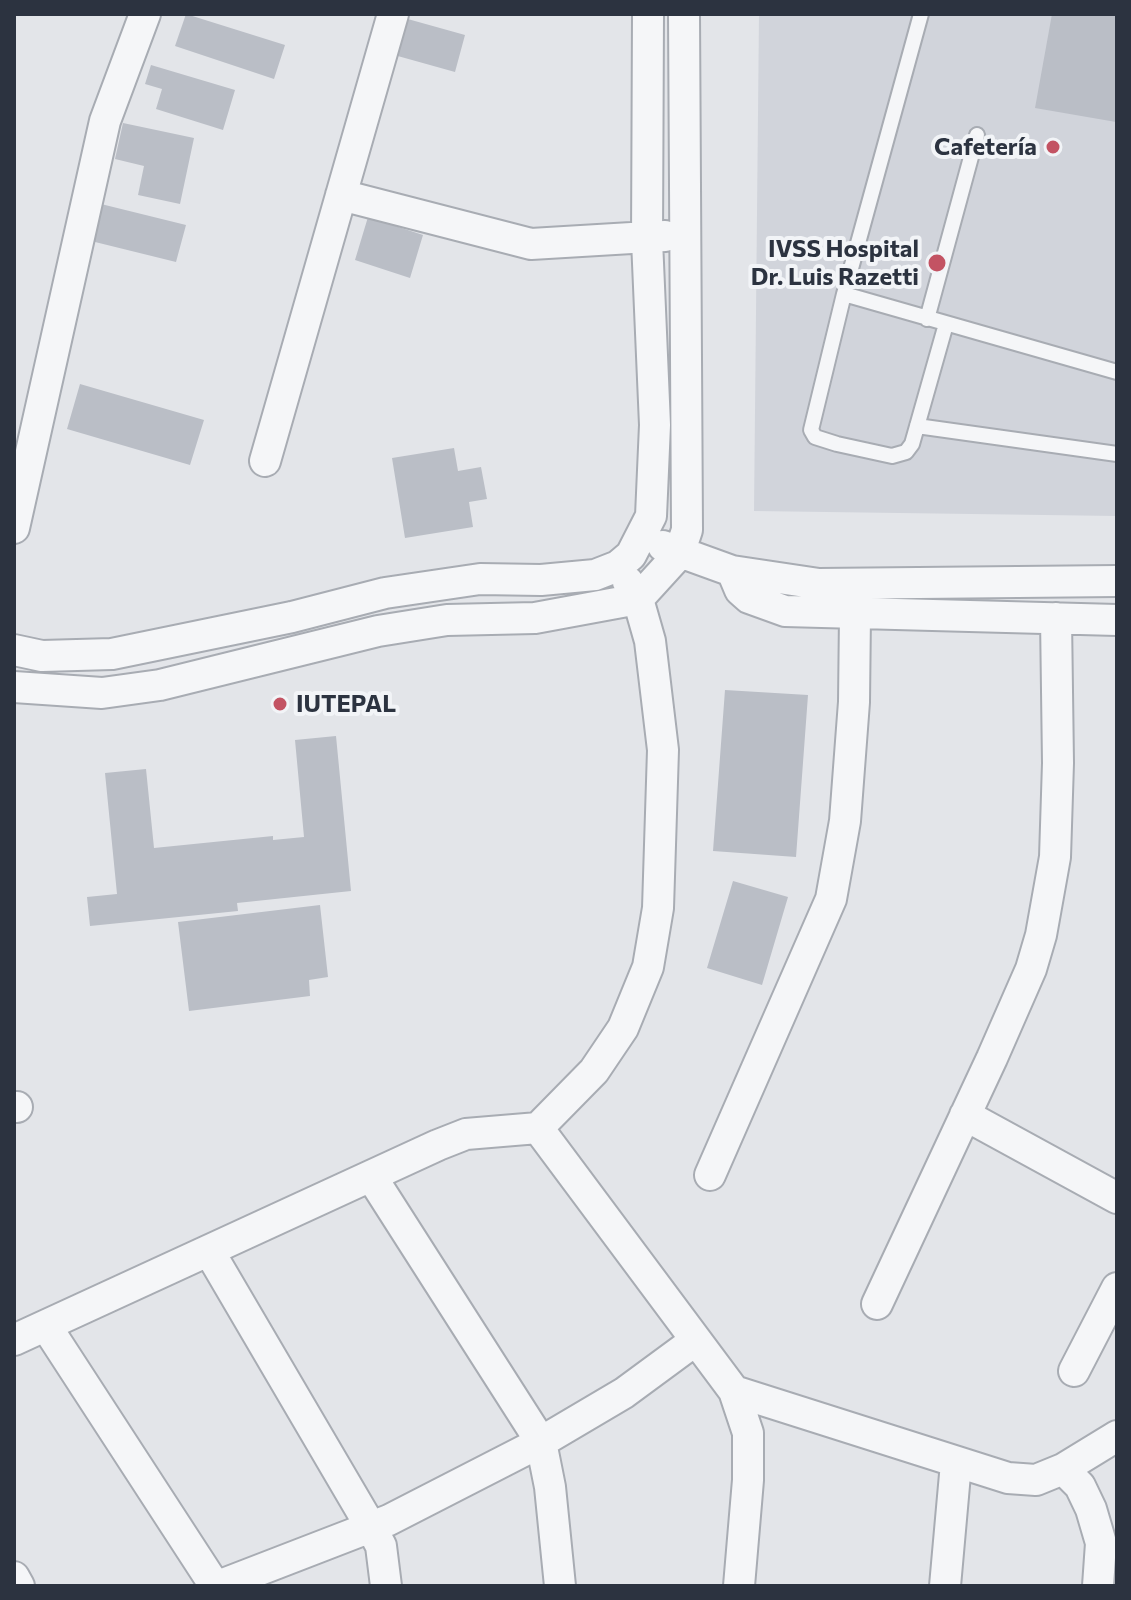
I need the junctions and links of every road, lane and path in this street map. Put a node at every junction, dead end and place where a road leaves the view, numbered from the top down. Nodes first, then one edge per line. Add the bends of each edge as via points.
1 (145, 14) edge
2 (393, 14) edge
3 (648, 14) edge
4 (684, 14) edge
5 (921, 14) edge
6 (977, 135) dead end
7 (341, 195) junction
8 (685, 232) junction
9 (647, 240) junction
10 (844, 294) junction
11 (927, 319) junction
12 (946, 324) junction
13 (1117, 372) edge
14 (917, 426) junction
15 (1117, 454) edge
16 (265, 461) dead end
17 (14, 528) edge
18 (643, 537) junction
19 (679, 554) junction
20 (618, 566) junction
21 (732, 571) junction
22 (1117, 581) edge
23 (638, 599) junction
24 (855, 615) junction
25 (1056, 618) junction
26 (1117, 620) edge
27 (14, 650) edge
28 (14, 687) edge
29 (965, 1115) junction
30 (538, 1128) junction
31 (710, 1175) dead end
32 (371, 1176) junction
33 (1117, 1198) edge
34 (209, 1251) junction
35 (1117, 1288) edge
36 (877, 1304) dead end
37 (46, 1326) junction
38 (14, 1340) edge
39 (696, 1340) junction
40 (1074, 1371) dead end
41 (734, 1391) junction
42 (1117, 1436) edge
43 (541, 1442) junction
44 (956, 1463) junction
45 (1063, 1469) junction
46 (372, 1529) junction
47 (14, 1577) edge
48 (19, 1586) edge
49 (216, 1586) edge
50 (386, 1586) edge
51 (560, 1586) edge
52 (739, 1586) edge
53 (945, 1586) edge
54 (1098, 1586) edge

1 - 17 street via 105,121
2 - 7 street
3 - 9 street
4 - 8 street
5 - 10 lane
6 - 11 lane
7 - 9 street via 531,244
7 - 16 street
8 - 9 street
8 - 19 street via 687,530
9 - 18 street via 655,425 651,516
10 - 11 lane
10 - 14 lane via 811,430 815,437 892,456 906,452
11 - 12 lane
12 - 13 lane
12 - 14 lane
14 - 15 lane
18 - 19 street
18 - 20 street
19 - 21 street
19 - 23 street
20 - 23 street
20 - 27 street via 595,575 480,579 385,593 112,654 42,656
21 - 22 street via 819,584
21 - 24 street via 740,590 759,604
23 - 28 street via 535,618 447,620 378,631 160,685 117,691
23 - 30 street via 650,641 663,750 658,908 648,967 623,1028 594,1071
24 - 25 street
24 - 31 street via 845,821 831,899
25 - 26 street
25 - 29 street via 1058,763 1048,902 1031,969
29 - 33 street
29 - 36 street
30 - 32 street via 466,1134
30 - 39 street
32 - 34 street
32 - 43 street
34 - 37 street
34 - 46 street
35 - 40 street
37 - 38 street
37 - 49 street
39 - 41 street
39 - 43 street via 624,1393
41 - 44 street
41 - 52 street via 748,1433
42 - 45 street
43 - 46 street
43 - 51 street
44 - 45 street via 1036,1480
44 - 53 street
45 - 54 street via 1080,1486 1091,1509 1101,1543
46 - 49 street
46 - 50 street via 381,1546
47 - 48 street

